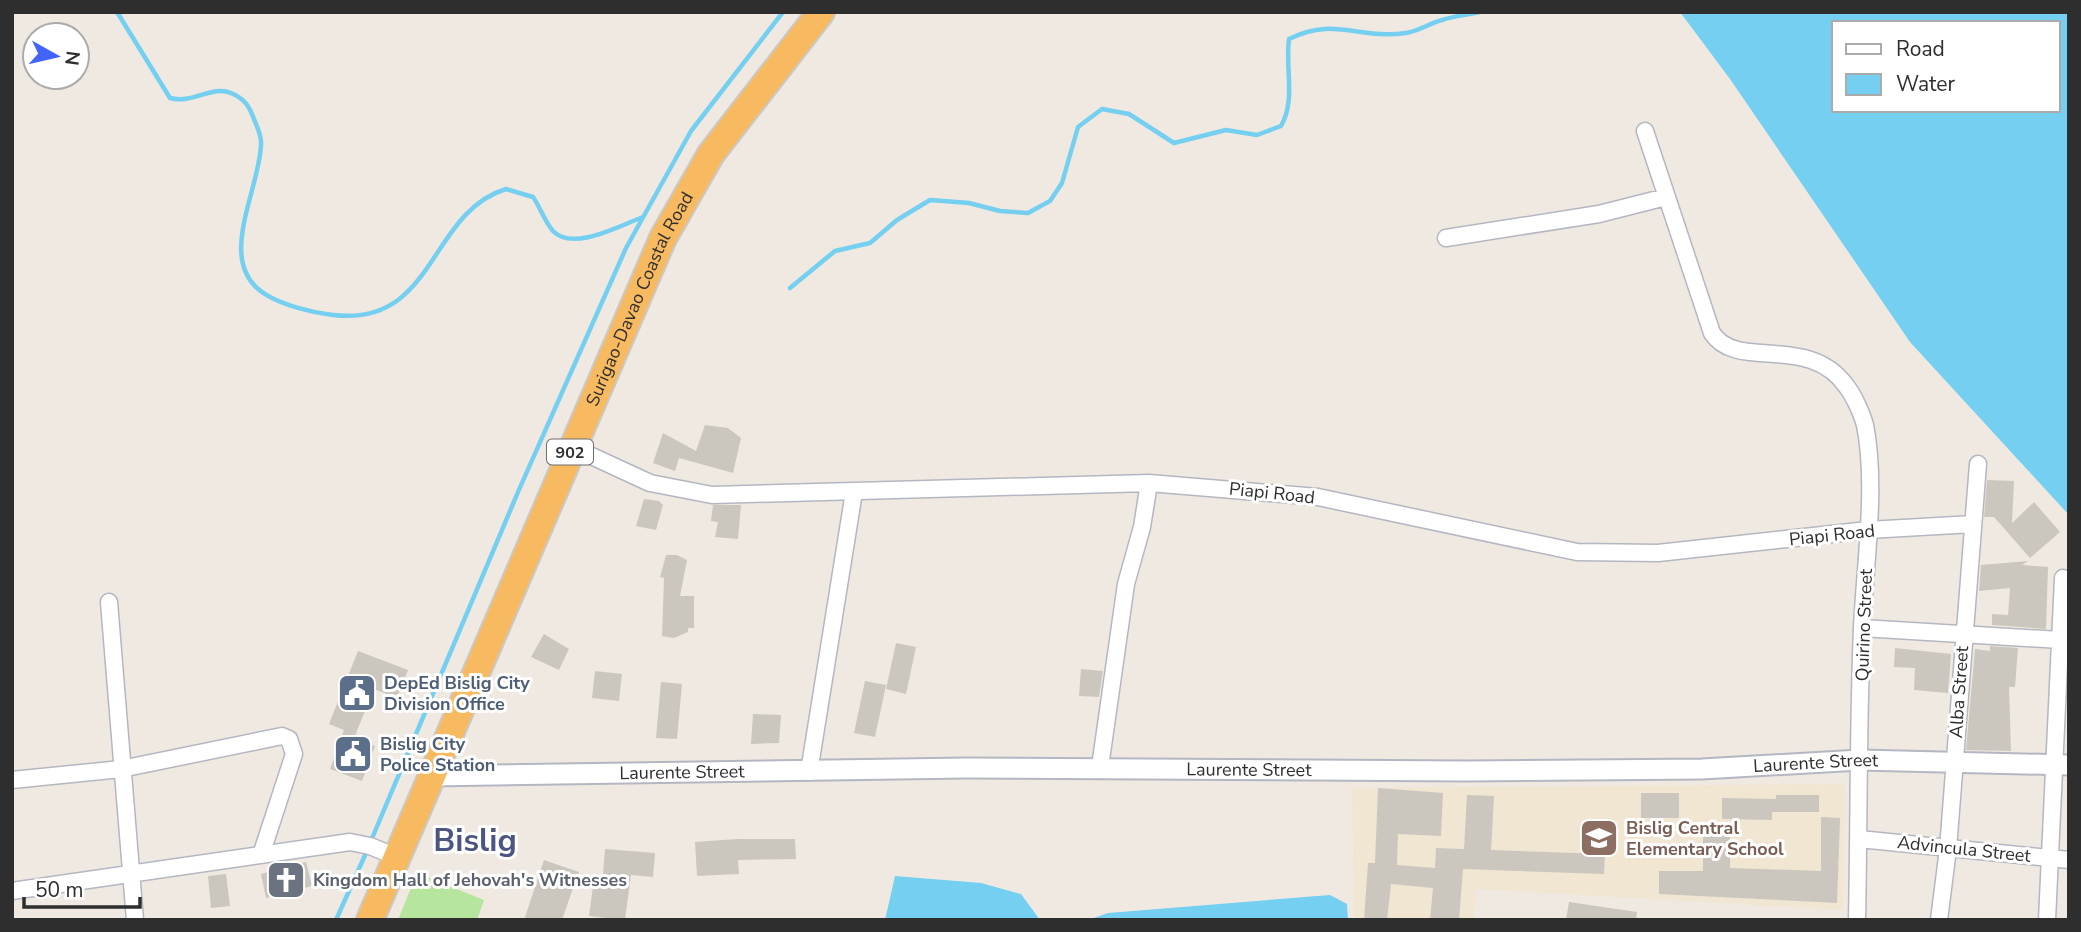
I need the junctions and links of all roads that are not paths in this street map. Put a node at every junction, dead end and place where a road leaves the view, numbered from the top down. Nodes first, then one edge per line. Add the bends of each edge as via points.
1 (821, 12) edge
2 (1645, 131) dead end
3 (1666, 197) junction
4 (1446, 238) dead end
5 (572, 447) junction
6 (1978, 464) dead end
7 (1149, 483) junction
8 (854, 492) junction
9 (1973, 524) junction
10 (1868, 530) junction
11 (2063, 578) dead end
12 (109, 602) dead end
13 (1862, 628) junction
14 (1963, 635) junction
15 (2060, 640) junction
16 (1860, 760) junction
17 (1955, 763) junction
18 (2062, 765) edge
19 (1100, 767) junction
20 (121, 769) junction
21 (809, 772) junction
22 (430, 776) junction
23 (12, 780) edge
24 (1859, 839) junction
25 (1948, 849) junction
26 (261, 855) junction
27 (397, 857) junction
28 (2051, 858) junction
29 (2069, 860) edge
30 (131, 875) junction
31 (12, 891) edge
32 (135, 920) edge
33 (370, 920) edge
34 (1857, 920) edge
35 (1940, 920) edge
36 (2047, 920) edge

1 - 5 highway, Surigao-Davao Coastal Road / 902 via 711,154 663,239
2 - 3 street
3 - 4 street via 1599,214
3 - 10 street, Quirino Street via 1717,342 1733,350 1805,356 1828,365 1848,387 1865,423
5 - 8 street, Piapi Road via 650,483 680,491 712,495
5 - 22 highway, Surigao-Davao Coastal Road / 902
6 - 9 street, Alba Street
7 - 8 street, Piapi Road
7 - 10 street, Piapi Road via 1318,497 1577,552 1658,553
7 - 19 street via 1126,584
8 - 21 street
9 - 10 street, Piapi Road
9 - 14 street, Alba Street
10 - 13 street, Quirino Street
11 - 15 street
12 - 20 street
13 - 14 street
13 - 16 street, Quirino Street
14 - 15 street
14 - 17 street, Alba Street
15 - 18 street
16 - 17 street, Laurente Street
16 - 19 street, Laurente Street via 1702,769
16 - 24 street, Quirino Street
17 - 18 street, Laurente Street
17 - 25 street, Alba Street
18 - 28 street
19 - 21 street, Laurente Street
20 - 23 street
20 - 26 street via 272,736 289,739 294,754
20 - 30 street
21 - 22 street, Laurente Street
22 - 27 highway, Surigao-Davao Coastal Road / 902
24 - 25 street, Advincula Street
24 - 34 street, Quirino Street
25 - 28 street, Advincula Street
25 - 35 street, Alba Street
26 - 27 street via 350,842
26 - 30 street
27 - 33 highway, Surigao-Davao Coastal Road / 902
28 - 29 street, Advincula Street
28 - 36 street
30 - 31 street
30 - 32 street

